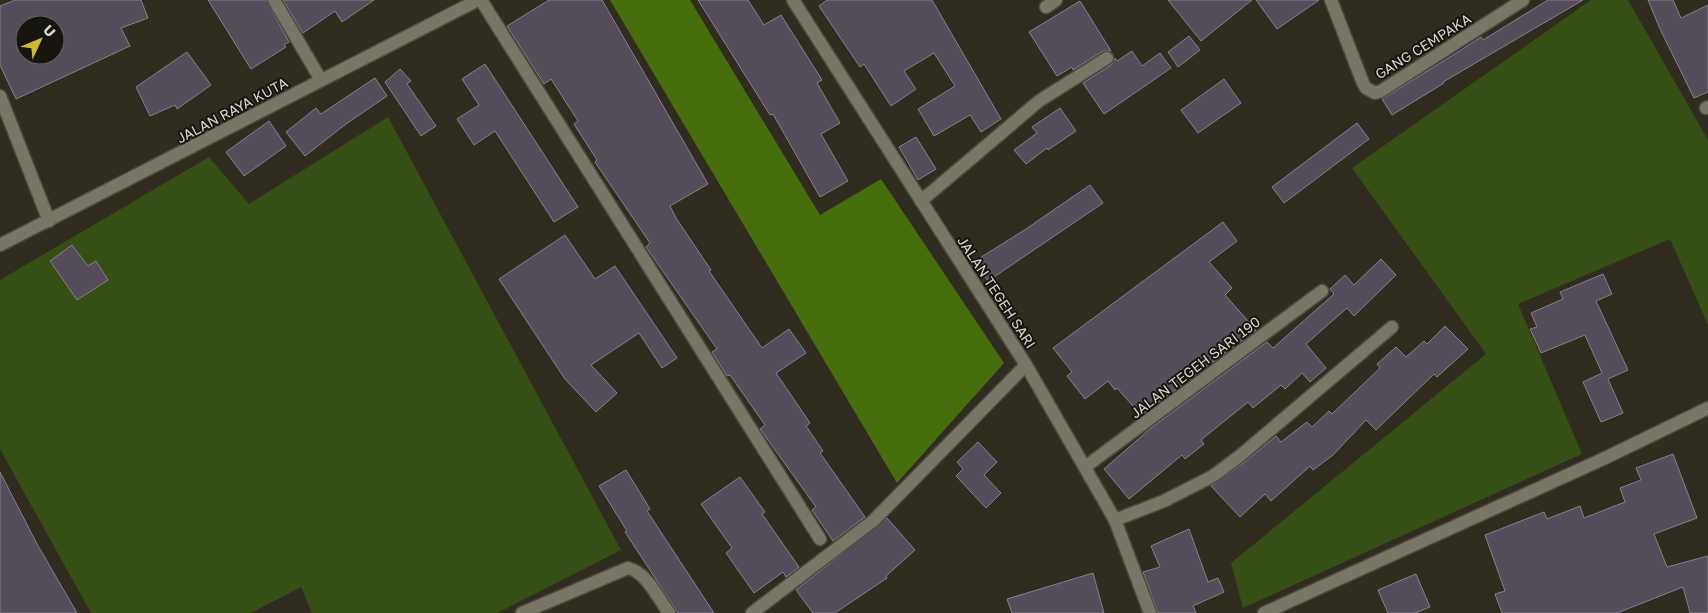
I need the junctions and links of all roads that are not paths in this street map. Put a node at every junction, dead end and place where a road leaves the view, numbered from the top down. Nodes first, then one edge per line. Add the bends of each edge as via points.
1 (274, 0) edge
2 (479, 0) edge
3 (793, 0) edge
4 (1331, 0) edge
5 (1524, 0) edge
6 (1107, 58) dead end
7 (320, 80) junction
8 (0, 96) edge
9 (921, 201) junction
10 (50, 221) junction
11 (0, 245) edge
12 (1322, 291) dead end
13 (1392, 327) dead end
14 (1026, 364) junction
15 (1708, 408) edge
16 (1085, 467) junction
17 (1115, 520) junction
18 (820, 539) dead end
19 (522, 613) edge
20 (669, 613) edge
21 (752, 613) edge
22 (1150, 613) edge
23 (1264, 613) edge

1 - 7 street
2 - 7 street, JALAN RAYA KUTA
2 - 18 street
3 - 9 street, JALAN TEGEH SARI
4 - 5 street, GANG CEMPAKA via 1363,83 1375,93
6 - 9 street via 1039,101
7 - 10 street, JALAN RAYA KUTA
8 - 10 street
9 - 14 street, JALAN TEGEH SARI
10 - 11 street, JALAN RAYA KUTA
12 - 16 street, JALAN TEGEH SARI 190
13 - 17 street via 1213,476 1164,501
14 - 16 street, JALAN TEGEH SARI
14 - 21 street via 872,521
15 - 23 street
16 - 17 street, JALAN TEGEH SARI
17 - 22 street, JALAN TEGEH SARI
19 - 20 street via 628,568 641,575

